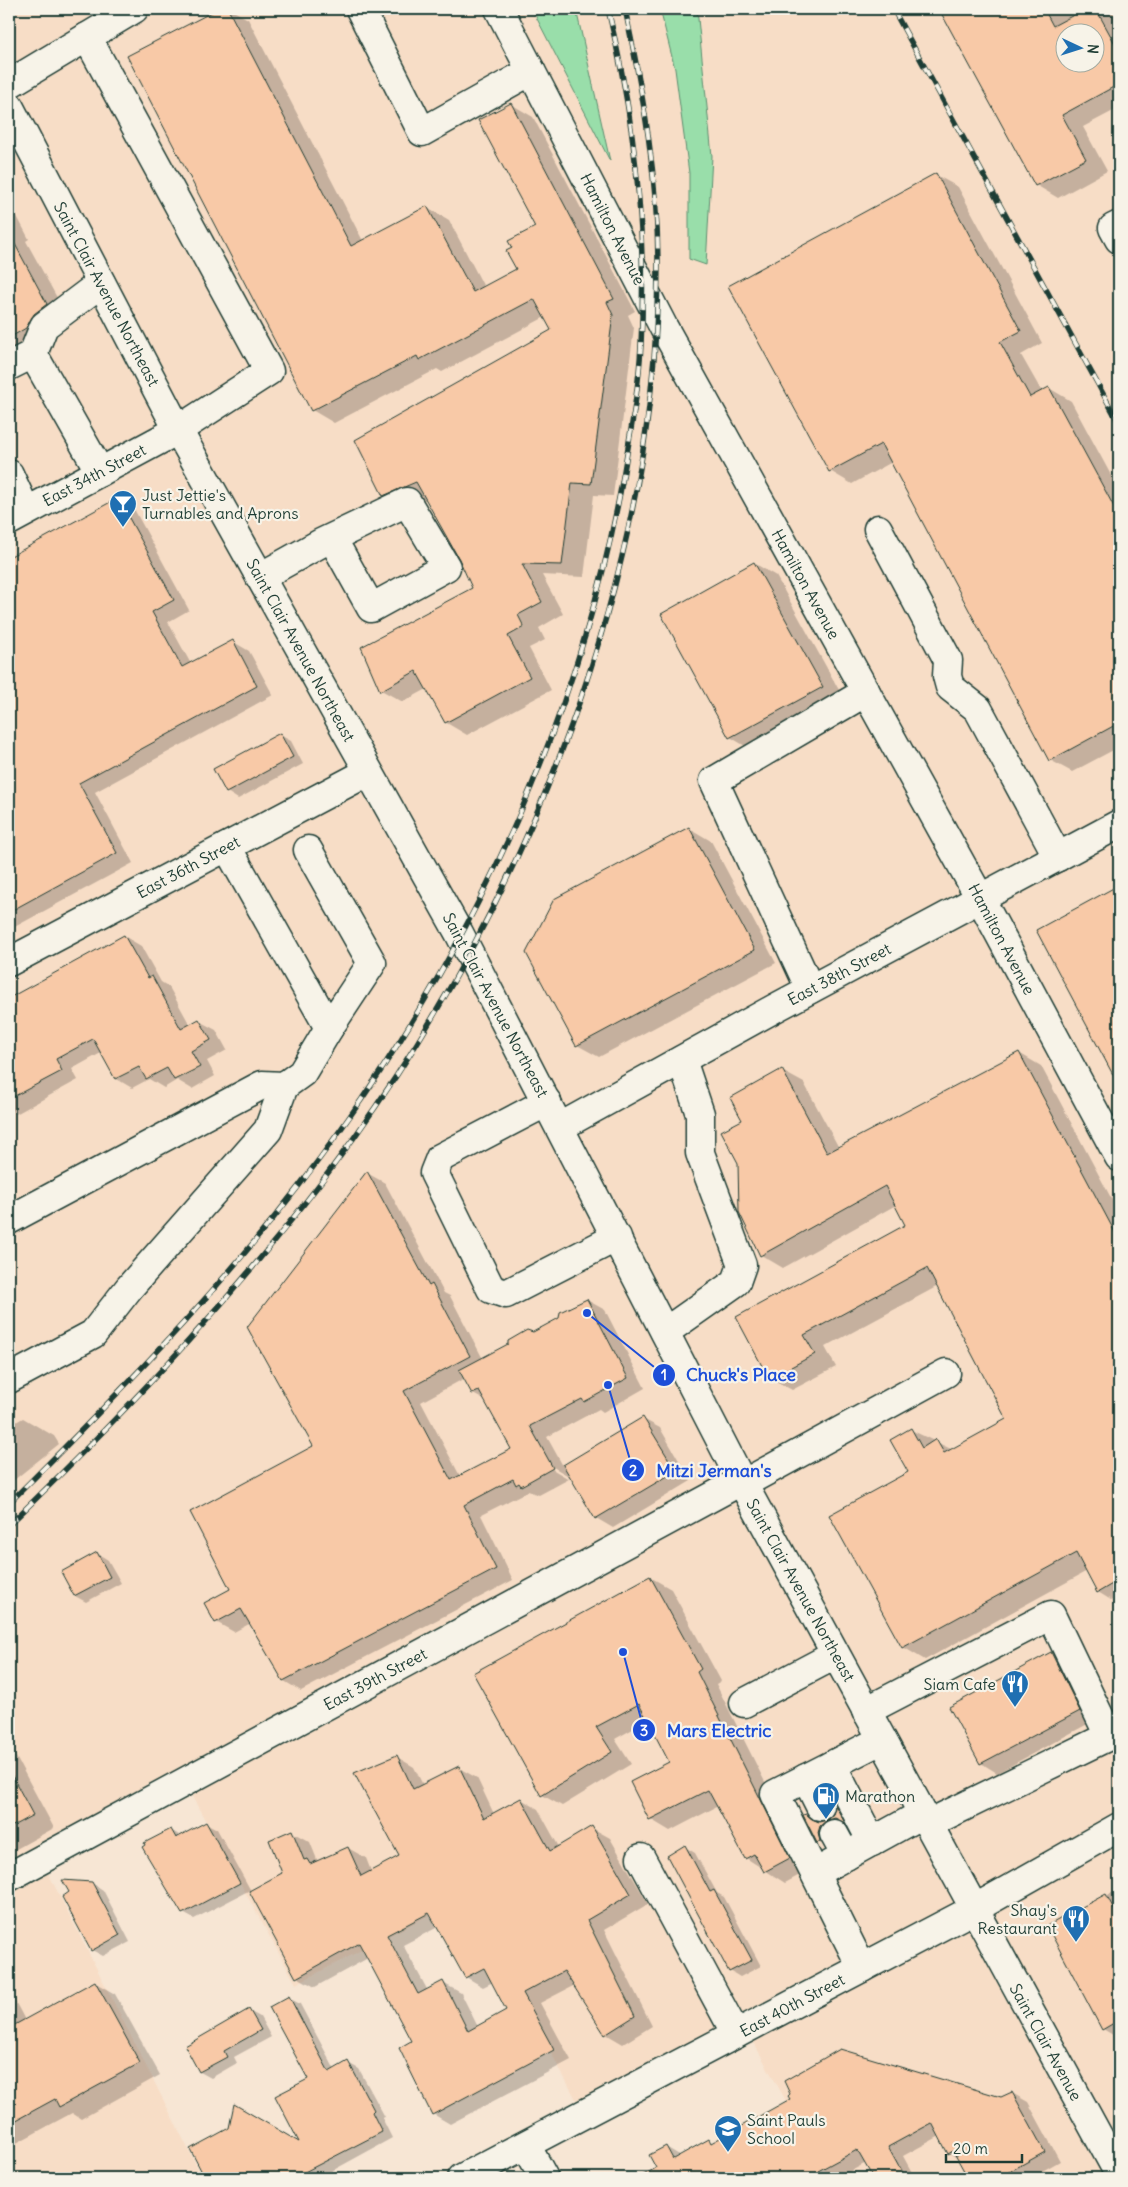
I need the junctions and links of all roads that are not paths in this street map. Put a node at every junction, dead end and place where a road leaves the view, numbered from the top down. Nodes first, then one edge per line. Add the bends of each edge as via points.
1 (134, 9) edge
2 (360, 9) edge
3 (499, 9) edge
4 (88, 37) junction
5 (531, 71) junction
6 (9, 84) edge
7 (9, 106) edge
8 (1119, 225) edge
9 (1119, 239) edge
10 (101, 283) junction
11 (33, 354) junction
12 (9, 366) edge
13 (178, 430) junction
14 (100, 472) junction
15 (9, 474) edge
16 (18, 516) edge
17 (878, 529) dead end
18 (332, 538) dead end
19 (260, 577) junction
20 (866, 692) junction
21 (368, 772) junction
22 (1119, 824) edge
23 (227, 847) junction
24 (308, 850) dead end
25 (1058, 857) junction
26 (980, 898) junction
27 (9, 962) edge
28 (810, 989) junction
29 (329, 1028) junction
30 (682, 1060) junction
31 (284, 1086) junction
32 (547, 1102) junction
33 (560, 1127) junction
34 (1119, 1157) edge
35 (9, 1220) edge
36 (617, 1237) junction
37 (665, 1332) junction
38 (946, 1374) dead end
39 (9, 1379) edge
40 (742, 1482) junction
41 (836, 1654) junction
42 (744, 1703) dead end
43 (866, 1711) junction
44 (881, 1740) junction
45 (832, 1765) junction
46 (806, 1778) junction
47 (820, 1806) dead end
48 (925, 1819) junction
49 (1119, 1826) edge
50 (872, 1842) junction
51 (641, 1858) dead end
52 (815, 1873) junction
53 (9, 1877) edge
54 (974, 1908) junction
55 (862, 1968) junction
56 (736, 2034) junction
57 (526, 2145) junction
58 (1113, 2174) edge
59 (462, 2178) edge
60 (544, 2178) edge

1 - 4 street
2 - 5 street via 422,132
3 - 5 street, Hamilton Avenue
4 - 6 street
4 - 13 street, East 34th Street via 269,371
5 - 20 street, Hamilton Avenue via 664,328
7 - 10 street, Saint Clair Avenue Northeast
8 - 9 street via 1113,228
10 - 11 street via 44,326
10 - 13 street, Saint Clair Avenue Northeast
11 - 12 street
11 - 14 street
13 - 14 street, East 34th Street
13 - 19 street, Saint Clair Avenue Northeast
14 - 16 street, East 34th Street
15 - 16 street
17 - 25 street via 948,660 950,687 978,709
18 - 19 street
19 - 21 street, Saint Clair Avenue Northeast
20 - 26 street, Hamilton Avenue
20 - 28 street via 714,781
21 - 23 street, East 36th Street
21 - 32 street, Saint Clair Avenue Northeast via 459,933
22 - 25 street, East 38th Street
23 - 27 street, East 36th Street
23 - 29 street
24 - 29 street via 372,963
25 - 26 street, East 38th Street
26 - 28 street, East 38th Street
26 - 34 street, Hamilton Avenue
28 - 30 street, East 38th Street
29 - 31 street via 302,1073
30 - 33 street, East 38th Street
30 - 37 street via 700,1114 700,1153 742,1265 736,1282
31 - 35 street via 262,1085
31 - 39 street via 268,1130 129,1288 93,1334
32 - 33 street, Saint Clair Avenue Northeast
32 - 36 street via 440,1158 434,1173 491,1289 506,1294
33 - 36 street, Saint Clair Avenue Northeast
36 - 37 street, Saint Clair Avenue Northeast
37 - 40 street, Saint Clair Avenue Northeast
38 - 40 street, East 39th Street
40 - 41 street, Saint Clair Avenue Northeast
40 - 53 street, East 39th Street
41 - 42 street
41 - 43 street, Saint Clair Avenue Northeast
43 - 44 street, Saint Clair Avenue Northeast
43 - 48 street via 1051,1615 1109,1736
44 - 45 street
44 - 48 street, Saint Clair Avenue Northeast
45 - 46 street
45 - 50 street
46 - 47 street
46 - 52 street via 775,1794
48 - 50 street
48 - 54 street, Saint Clair Avenue Northeast
49 - 54 street, East 40th Street
50 - 52 street via 840,1845
51 - 56 street
52 - 55 street
54 - 55 street, East 40th Street
54 - 58 street, Saint Clair Avenue
55 - 56 street, East 40th Street
56 - 57 street, East 40th Street
57 - 59 street, East 40th Street
57 - 60 street

